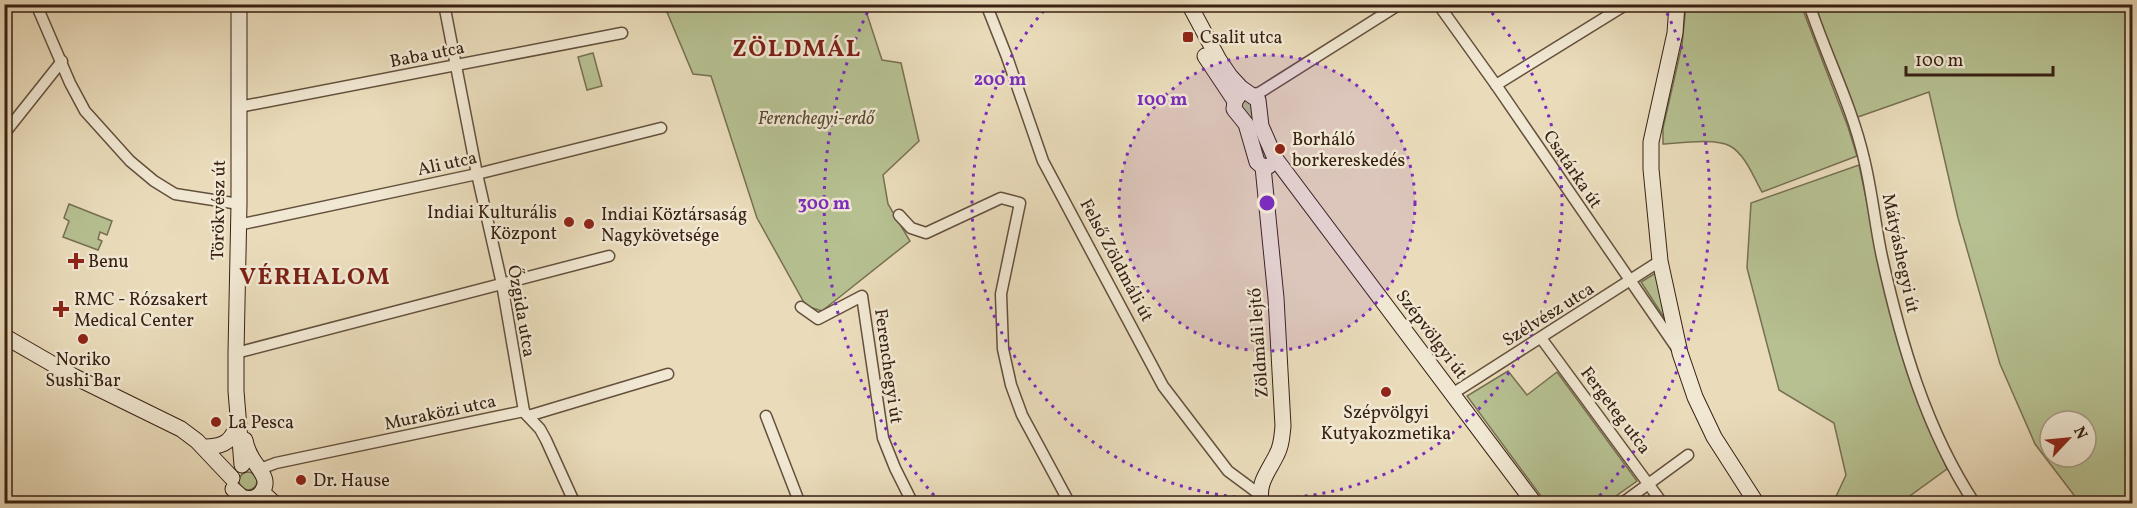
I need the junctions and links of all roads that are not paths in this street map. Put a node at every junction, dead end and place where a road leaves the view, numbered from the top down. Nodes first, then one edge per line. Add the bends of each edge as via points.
1 (36, 4) edge
2 (239, 4) edge
3 (444, 4) edge
4 (986, 4) edge
5 (1178, 4) edge
6 (1189, 4) edge
7 (1400, 4) edge
8 (1438, 4) edge
9 (1627, 4) edge
10 (1677, 4) edge
11 (1809, 4) edge
12 (622, 33) dead end
13 (62, 62) junction
14 (455, 66) junction
15 (1496, 85) junction
16 (1248, 98) junction
17 (239, 107) junction
18 (661, 128) dead end
19 (4, 134) edge
20 (1269, 164) junction
21 (477, 174) junction
22 (239, 204) junction
23 (899, 214) dead end
24 (238, 225) junction
25 (609, 256) dead end
26 (1660, 261) junction
27 (1630, 282) junction
28 (502, 284) junction
29 (801, 307) dead end
30 (4, 336) edge
31 (1541, 338) junction
32 (236, 353) junction
33 (1680, 353) junction
34 (668, 374) dead end
35 (1452, 394) junction
36 (526, 414) junction
37 (766, 416) dead end
38 (239, 420) junction
39 (202, 444) junction
40 (1688, 455) dead end
41 (243, 477) edge
42 (1650, 483) junction
43 (256, 499) edge
44 (1261, 499) edge
45 (571, 502) edge
46 (275, 504) edge
47 (800, 504) edge
48 (913, 504) edge
49 (1070, 504) edge
50 (1535, 504) edge
51 (1621, 504) edge
52 (1663, 504) edge
53 (1757, 504) edge
54 (1975, 504) edge

1 - 13 street
2 - 17 street, Törökvész út
3 - 14 street, Őzgida utca
4 - 44 street, Felső Zöldmáli út via 1043,161 1163,386 1228,471
5 - 16 street via 1210,65
6 - 16 street via 1219,60
7 - 16 street via 1271,84 1260,96
8 - 15 street, Csatárka út
9 - 15 street
10 - 26 street via 1675,33 1651,142
11 - 54 street, Mátyáshegyi út via 1864,158 1883,259 1915,379 1940,443
12 - 14 street, Baba utca
13 - 19 street
13 - 22 street via 85,111 130,161 154,181 175,194
14 - 17 street, Baba utca
14 - 21 street, Őzgida utca
15 - 27 street, Csatárka út
16 - 20 street, Szépvölgyi út via 1261,126
16 - 20 street, Szépvölgyi út via 1234,105 1236,114 1246,124 1257,162
17 - 22 street, Törökvész út
18 - 21 street, Ali utca
20 - 35 street, Szépvölgyi út via 1297,187
20 - 44 street, Zöldmáli lejtő via 1264,183 1276,298 1282,438 1279,452 1261,484
21 - 24 street, Ali utca
21 - 28 street, Őzgida utca
22 - 24 street, Törökvész út
23 - 49 street via 911,228 926,233 1001,198 1020,203 1001,294 1002,349 1022,415
24 - 32 street, Törökvész út
25 - 28 street
26 - 27 street, Szélvész utca
26 - 33 street
27 - 31 street, Szélvész utca
27 - 33 street, Csatárka út
28 - 32 street
28 - 36 street, Őzgida utca
29 - 48 street, Ferenchegyi út via 818,319 862,296 883,438
30 - 39 street via 75,377 161,418
31 - 35 street, Szélvész utca
31 - 42 street, Fergeteg utca
32 - 38 street, Törökvész út
33 - 53 street via 1714,437
34 - 36 street
35 - 50 street, Szépvölgyi út
36 - 41 street, Muraközi utca via 276,463
36 - 45 street via 543,434
37 - 47 street
38 - 39 street via 227,442 219,447
38 - 41 street, Törökvész út
39 - 41 street
40 - 42 street
41 - 43 street via 243,498
41 - 43 street, Törökvész út via 265,479
42 - 51 street
42 - 52 street, Fergeteg utca
43 - 46 street

